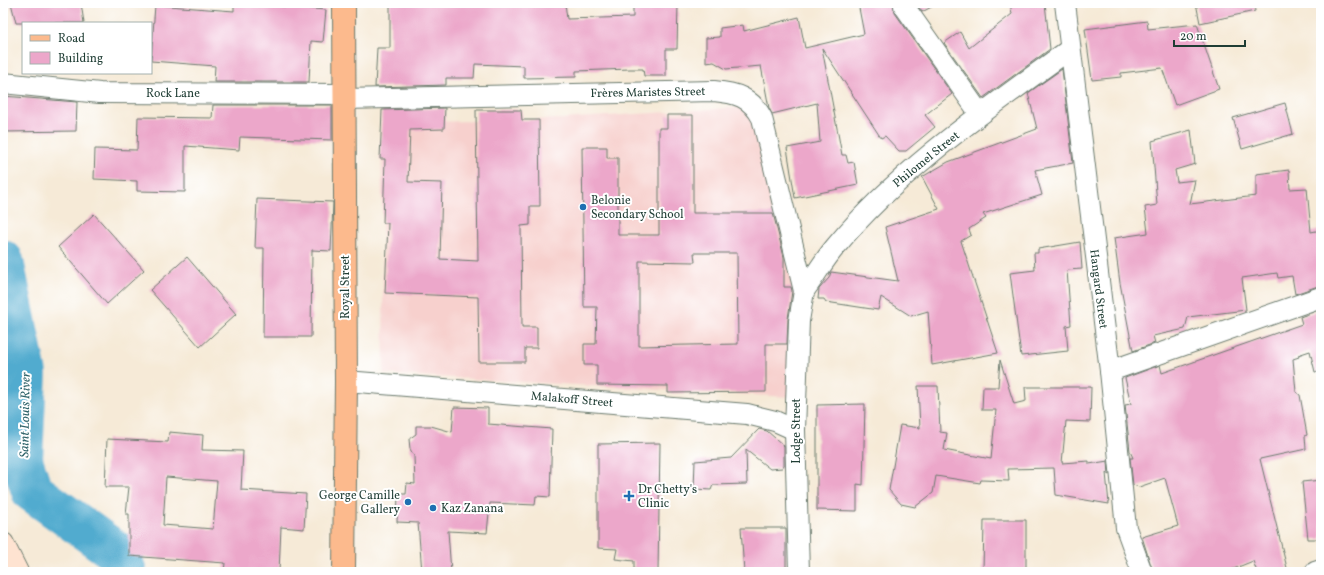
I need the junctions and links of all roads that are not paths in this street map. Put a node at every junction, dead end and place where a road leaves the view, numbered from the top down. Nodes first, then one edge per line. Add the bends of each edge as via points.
1 (344, 3) edge
2 (1065, 3) edge
3 (904, 6) dead end
4 (1070, 49) junction
5 (3, 83) edge
6 (344, 96) junction
7 (980, 114) junction
8 (804, 291) junction
9 (1321, 297) edge
10 (1110, 370) junction
11 (346, 381) junction
12 (795, 430) junction
13 (3, 544) edge
14 (1321, 570) edge
15 (17, 572) edge
16 (344, 572) edge
17 (799, 572) edge
18 (1142, 572) edge
19 (1315, 572) edge

1 - 6 main road, Royal Street
2 - 4 street, Hangard Street
3 - 7 street
4 - 7 street, Philomel Street
4 - 10 street, Hangard Street
5 - 6 street, Rock Lane via 100,93
6 - 8 street, Frères Maristes Street via 714,91 728,92 746,99 756,107 762,118
6 - 11 main road, Royal Street
7 - 8 street, Philomel Street via 890,189 835,247
8 - 12 street, Lodge Street via 799,321
9 - 10 street
10 - 18 street, Hangard Street via 1126,528
11 - 12 street, Malakoff Street via 747,414 775,421
11 - 16 main road, Royal Street
12 - 17 street, Lodge Street
13 - 15 main road
14 - 19 street

